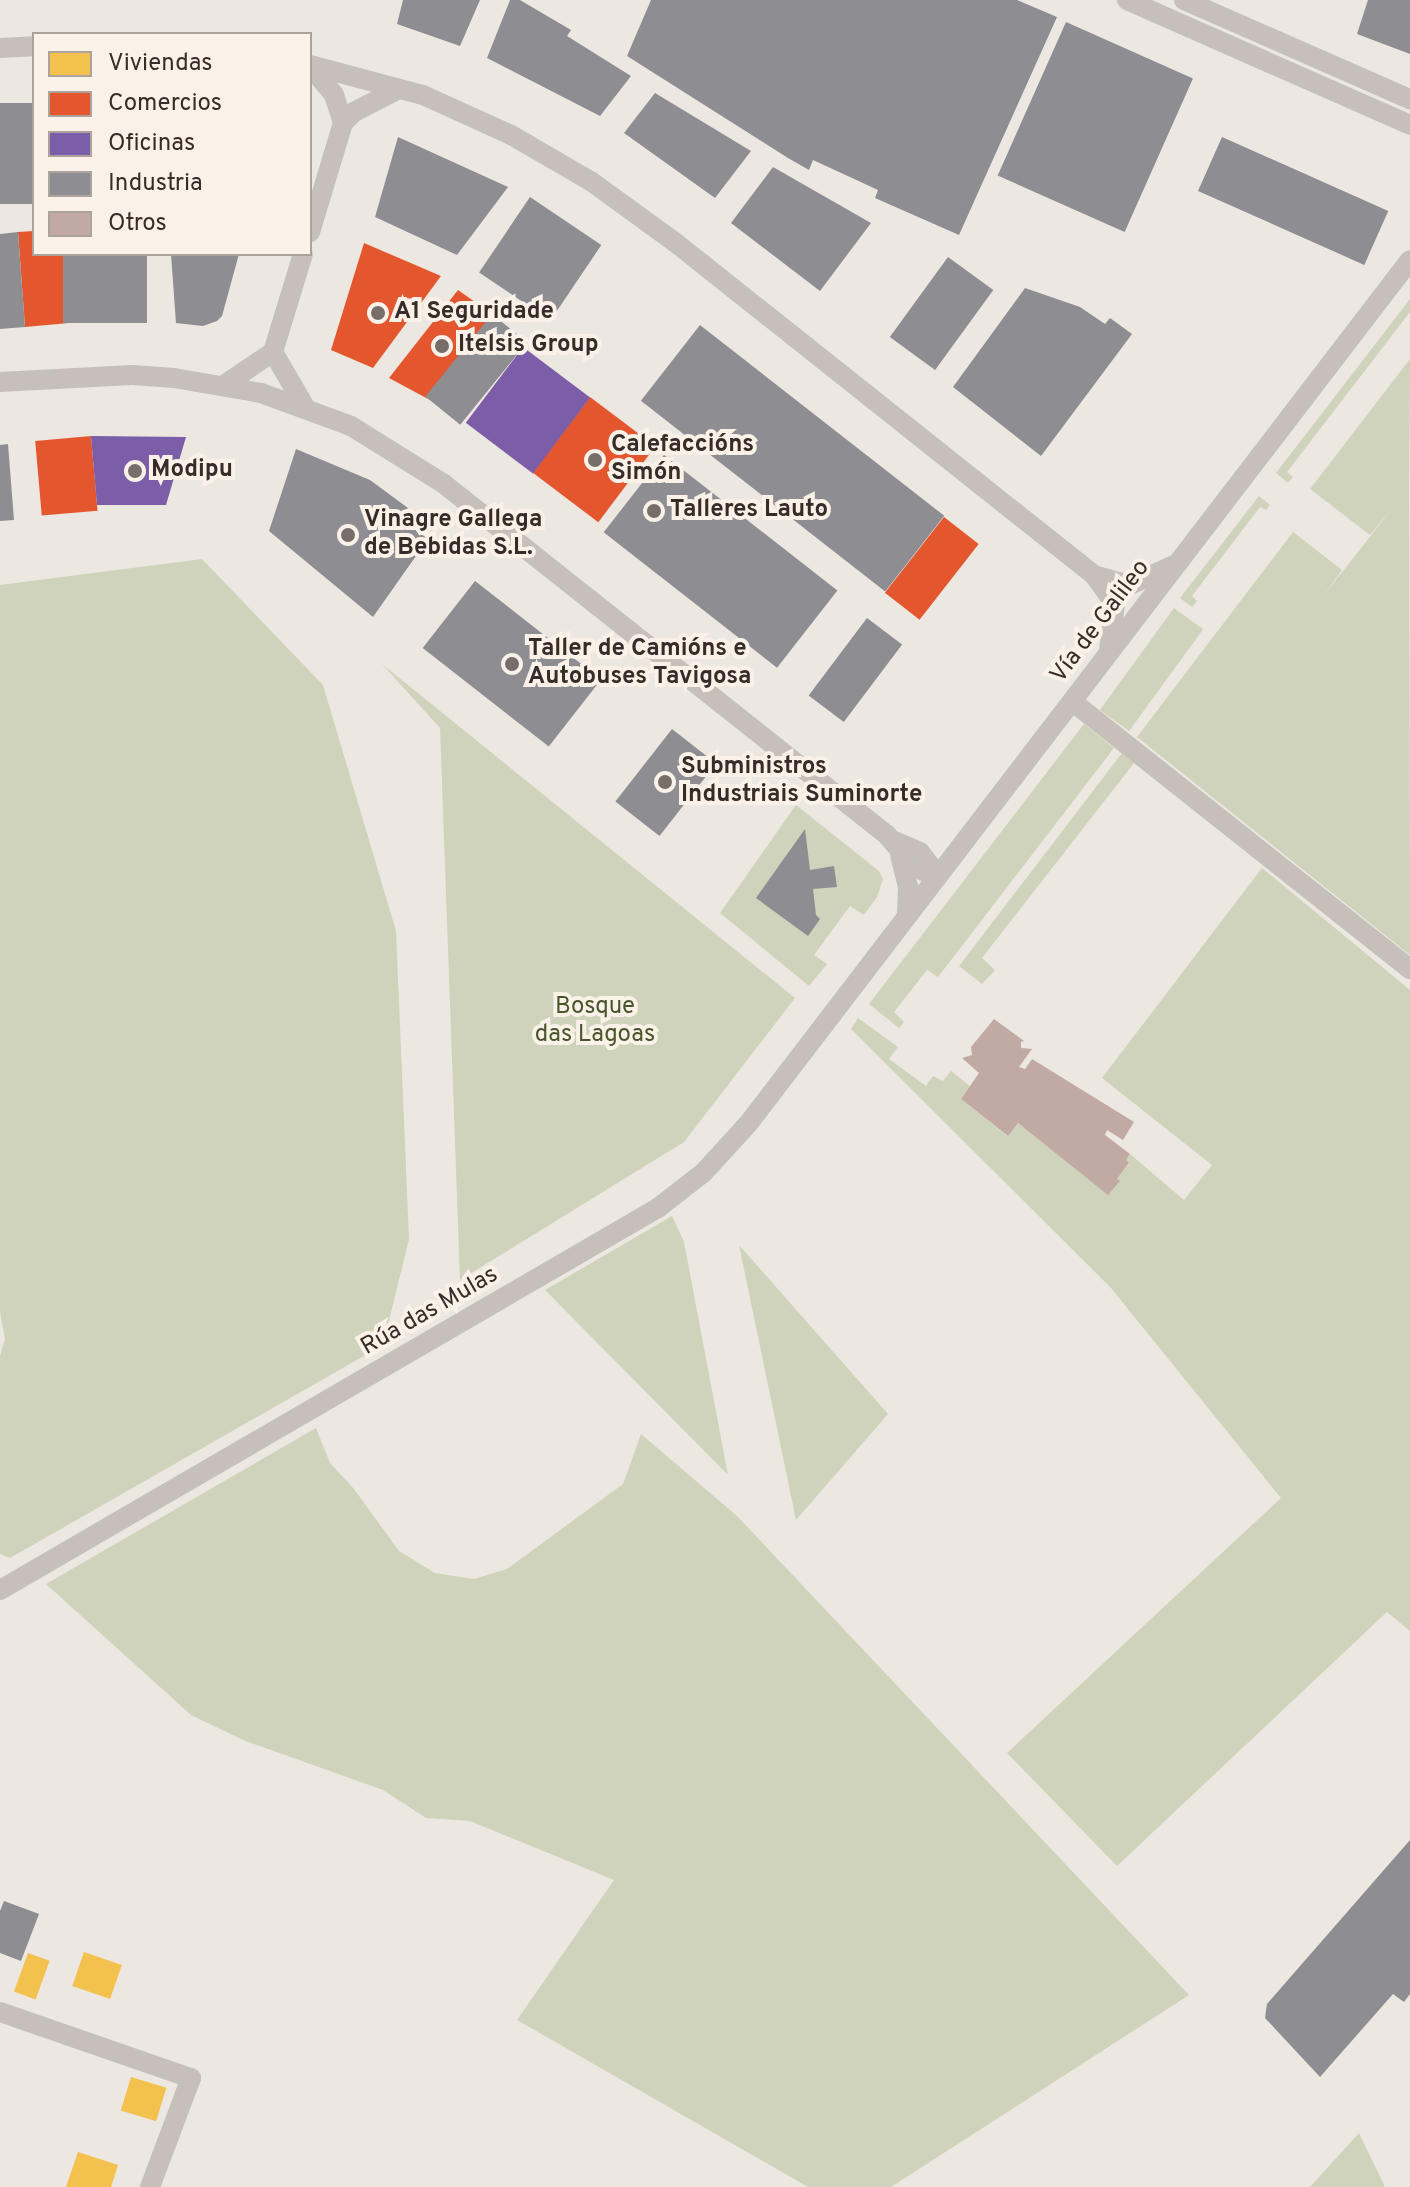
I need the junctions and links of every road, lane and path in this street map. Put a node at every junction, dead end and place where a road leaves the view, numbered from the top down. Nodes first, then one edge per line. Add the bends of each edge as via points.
1 (1127, 0) edge
2 (1184, 0) edge
3 (32, 46) edge
4 (0, 48) edge
5 (312, 66) edge
6 (312, 68) edge
7 (355, 75) junction
8 (399, 89) junction
9 (1410, 99) edge
10 (346, 114) junction
11 (1410, 125) edge
12 (312, 225) edge
13 (302, 256) edge
14 (1410, 260) edge
15 (272, 359) junction
16 (0, 382) edge
17 (224, 385) junction
18 (261, 393) junction
19 (305, 407) junction
20 (1178, 563) junction
21 (1094, 575) junction
22 (1130, 585) junction
23 (1153, 595) junction
24 (1115, 604) junction
25 (1131, 624) junction
26 (1108, 654) junction
27 (1073, 702) junction
28 (967, 840) junction
29 (894, 841) junction
30 (938, 876) junction
31 (907, 916) junction
32 (1410, 969) edge
33 (833, 1014) joint
34 (0, 1590) edge
35 (0, 2012) edge
36 (150, 2187) edge

1 - 11 street
2 - 9 street
3 - 4 street
5 - 7 street
6 - 10 street
7 - 8 street
7 - 10 street via 359,96
8 - 10 street
8 - 21 street via 511,135 592,182
10 - 12 street
13 - 15 street
14 - 20 street, Vía de Galileo
15 - 17 street
15 - 18 street
15 - 19 street
16 - 17 street via 132,375
17 - 18 street
18 - 19 street
19 - 29 street via 381,441 444,484
20 - 22 street
20 - 23 street, Vía de Galileo
21 - 22 street
21 - 24 street
22 - 23 street
22 - 24 street
23 - 25 street, Vía de Galileo
24 - 25 street
24 - 26 street
25 - 26 street, Vía de Galileo
26 - 27 street, Vía de Galileo
27 - 28 street, Vía de Galileo
27 - 32 street
28 - 29 street via 931,848
28 - 30 street, Vía de Galileo
29 - 30 street via 915,868
29 - 31 street via 908,886
30 - 31 street, Vía de Galileo
31 - 33 street, Vía de Galileo
33 - 34 street, Rúa das Mulas via 727,1149 658,1208
35 - 36 street via 191,2078

